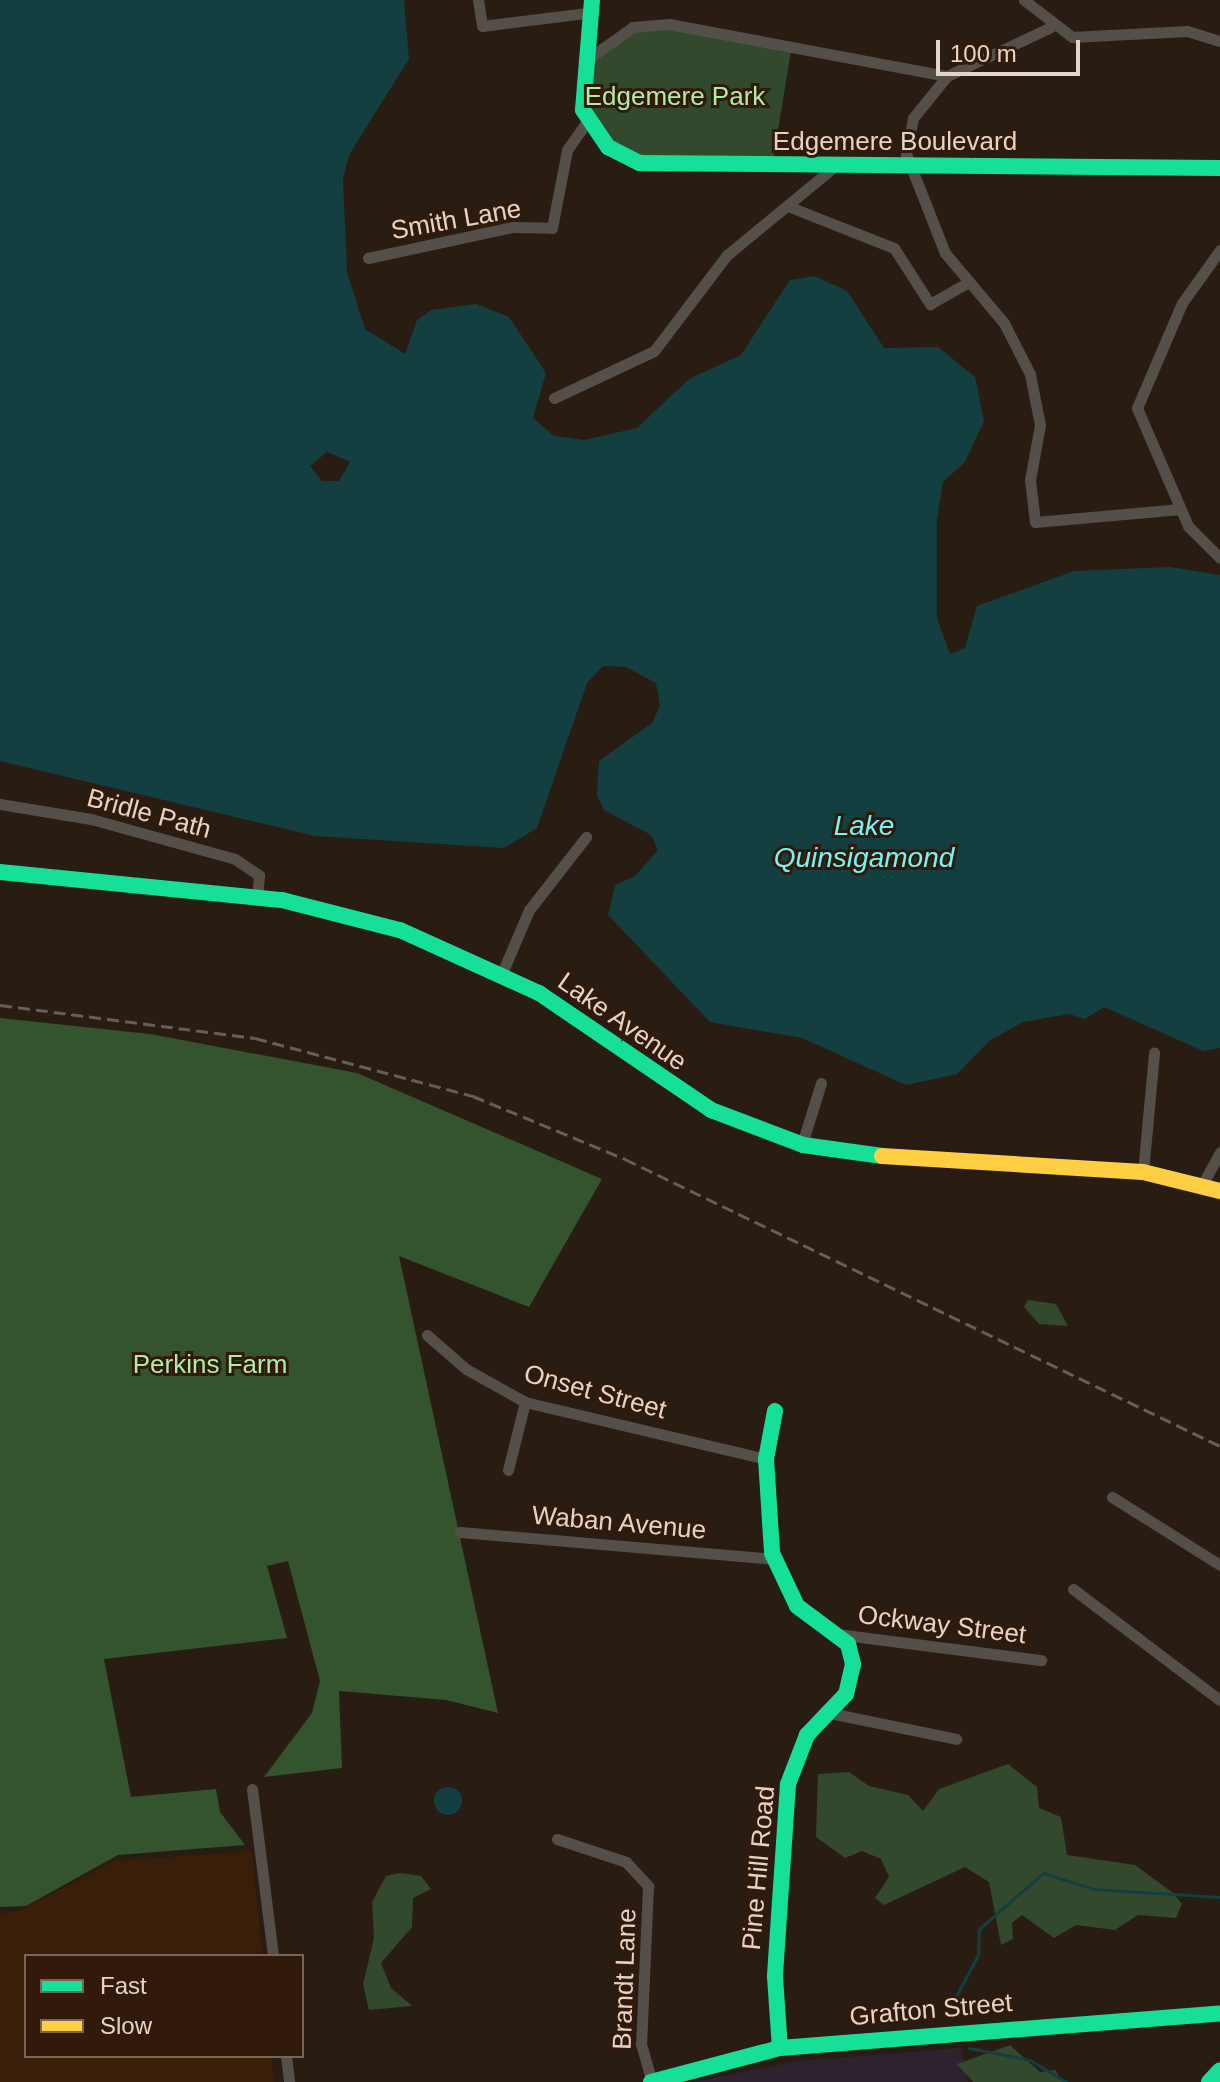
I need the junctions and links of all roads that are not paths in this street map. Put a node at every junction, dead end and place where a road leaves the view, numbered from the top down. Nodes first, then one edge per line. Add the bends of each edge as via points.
1 (478, 0) edge
2 (1024, 0) edge
3 (591, 3) edge
4 (1051, 27) junction
5 (1220, 41) edge
6 (592, 56) junction
7 (947, 76) junction
8 (587, 121) junction
9 (835, 166) junction
10 (911, 167) junction
11 (1220, 168) edge
12 (790, 207) junction
13 (1220, 250) edge
14 (368, 258) dead end
15 (967, 283) junction
16 (554, 398) dead end
17 (1180, 509) junction
18 (1220, 558) edge
19 (0, 804) edge
20 (586, 837) dead end
21 (0, 872) edge
22 (257, 897) junction
23 (502, 973) junction
24 (1154, 1053) dead end
25 (821, 1083) dead end
26 (802, 1144) junction
27 (1220, 1152) edge
28 (1143, 1172) junction
29 (1202, 1185) junction
30 (1220, 1191) edge
31 (427, 1335) dead end
32 (525, 1402) junction
33 (775, 1411) dead end
34 (766, 1459) junction
35 (508, 1470) dead end
36 (1112, 1497) dead end
37 (460, 1532) dead end
38 (775, 1559) junction
39 (1220, 1565) edge
40 (1073, 1589) dead end
41 (837, 1634) junction
42 (1041, 1660) dead end
43 (1220, 1700) edge
44 (825, 1712) junction
45 (956, 1739) dead end
46 (252, 1789) dead end
47 (557, 1839) dead end
48 (273, 1954) edge
49 (1220, 2013) edge
50 (780, 2048) junction
51 (286, 2058) edge
52 (1220, 2070) edge
53 (289, 2082) edge
54 (652, 2082) edge
55 (1209, 2082) edge

1 - 3 street via 482,26
2 - 4 street
3 - 6 main road
4 - 5 street via 1088,40 1176,31
4 - 7 street
6 - 7 street via 633,27 669,24
6 - 8 main road via 583,85
7 - 10 street via 913,118 906,137
8 - 9 main road, Edgemere Boulevard via 615,152 649,164
8 - 14 street, Smith Lane via 567,150 552,228 513,227
9 - 10 main road, Edgemere Boulevard
9 - 12 street
10 - 11 main road, Edgemere Boulevard
10 - 15 street via 935,234
12 - 15 street via 894,248 930,304
12 - 16 street via 727,255 654,351
13 - 17 street via 1182,303 1137,408
15 - 17 street via 1012,334 1034,384 1035,522
17 - 18 street via 1193,534
19 - 22 street, Bridle Path via 91,819 235,859 261,879
20 - 23 street via 529,910
21 - 22 main road, Lake Avenue
22 - 23 main road, Lake Avenue via 368,919
23 - 26 main road, Lake Avenue via 690,1098
24 - 28 street
25 - 26 street
26 - 28 main road, Lake Avenue via 894,1158
27 - 29 street
28 - 29 main road, Lake Avenue
29 - 30 main road, Lake Avenue
31 - 32 street, Onset Street via 466,1369
32 - 34 street, Onset Street
32 - 35 street
33 - 34 main road
34 - 38 main road
36 - 39 street
37 - 38 street, Waban Avenue
38 - 41 main road via 797,1606
40 - 43 street
41 - 42 street, Ockway Street
41 - 44 main road, Pine Hill Road via 851,1650 852,1674 846,1694
44 - 45 street
44 - 50 main road, Pine Hill Road via 800,1747 788,1784 775,1977
46 - 48 street
47 - 54 street, Brandt Lane via 626,1862 648,1886 641,2044
49 - 50 main road, Grafton Street
50 - 54 main road, Grafton Street
51 - 53 street
52 - 55 main road

